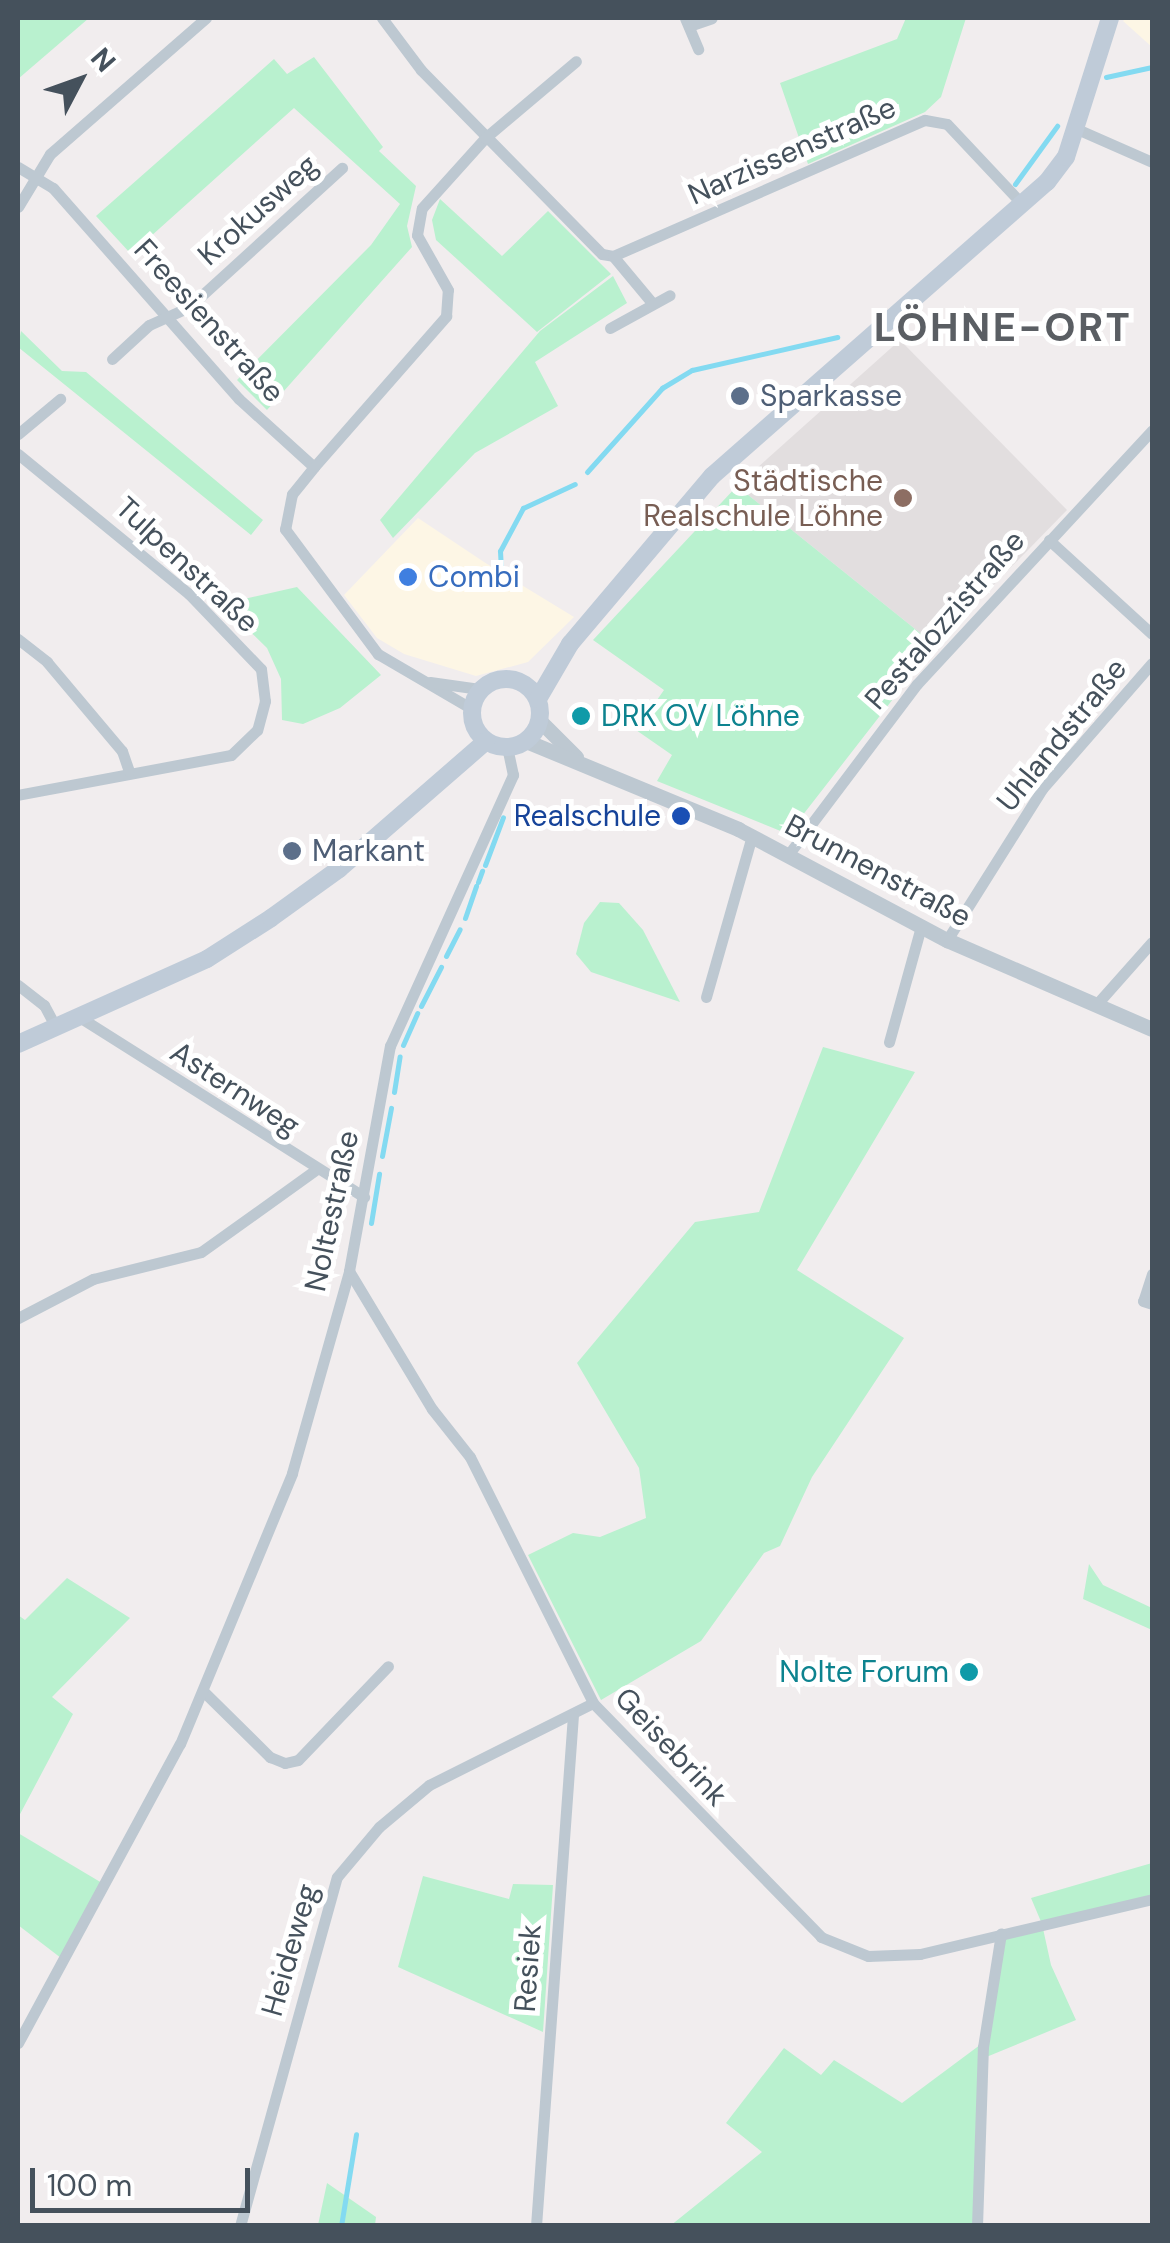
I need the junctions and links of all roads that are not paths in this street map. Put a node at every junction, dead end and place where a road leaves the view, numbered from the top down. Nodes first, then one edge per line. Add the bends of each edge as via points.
1 (206, 18) edge
2 (382, 18) edge
3 (712, 18) edge
4 (1110, 18) edge
5 (687, 22) edge
6 (698, 49) dead end
7 (576, 61) dead end
8 (1077, 130) junction
9 (485, 138) junction
10 (1152, 162) edge
11 (18, 167) edge
12 (342, 168) dead end
13 (37, 179) junction
14 (1022, 204) junction
15 (18, 207) edge
16 (607, 255) junction
17 (670, 295) dead end
18 (653, 304) junction
19 (170, 315) junction
20 (610, 328) dead end
21 (112, 359) dead end
22 (60, 399) dead end
23 (1152, 430) edge
24 (18, 434) edge
25 (18, 454) edge
26 (314, 467) junction
27 (1049, 540) junction
28 (1152, 634) edge
29 (18, 638) edge
30 (565, 652) junction
31 (1152, 663) edge
32 (426, 681) junction
33 (520, 681) junction
34 (480, 690) junction
35 (538, 699) junction
36 (472, 709) junction
37 (540, 722) junction
38 (481, 735) junction
39 (526, 741) junction
40 (507, 747) junction
41 (579, 760) junction
42 (129, 772) junction
43 (18, 795) edge
44 (752, 835) junction
45 (788, 854) junction
46 (920, 927) junction
47 (947, 940) junction
48 (1152, 942) edge
49 (18, 984) edge
50 (706, 997) dead end
51 (1096, 1005) junction
52 (81, 1018) junction
53 (56, 1028) junction
54 (1152, 1030) edge
55 (889, 1042) dead end
56 (18, 1044) edge
57 (314, 1172) junction
58 (364, 1198) junction
59 (349, 1271) junction
60 (1152, 1274) edge
61 (1148, 1302) edge
62 (18, 1318) edge
63 (388, 1666) dead end
64 (204, 1692) junction
65 (593, 1703) junction
66 (572, 1714) junction
67 (1152, 1899) edge
68 (1001, 1933) junction
69 (18, 2043) edge
70 (240, 2226) edge
71 (536, 2226) edge
72 (977, 2226) edge

1 - 13 street via 50,154
2 - 9 street
3 - 5 street
4 - 8 main road
5 - 6 street
7 - 9 street
8 - 10 street
8 - 14 main road via 1066,157
9 - 16 street
9 - 26 street via 436,188 417,220 417,235 448,290 446,316
11 - 13 street, Freesienstraße
12 - 19 street, Krokusweg via 189,307
13 - 15 street
13 - 19 street, Freesienstraße via 53,188
14 - 16 street, Narzissenstraße via 947,124 925,120
14 - 30 main road via 712,476
16 - 18 street
17 - 18 street
18 - 20 street
19 - 21 street, Krokusweg
19 - 26 street, Freesienstraße via 239,399
22 - 24 street
23 - 27 street, Pestalozzistraße
25 - 42 street, Tulpenstraße via 176,583 261,669 265,701 257,730 230,755
26 - 32 street via 286,511 294,547 378,654
27 - 28 street
27 - 45 street, Pestalozzistraße via 916,684
29 - 42 street via 48,662 122,751
30 - 33 main road
30 - 35 main road
31 - 47 street, Uhlandstraße via 1042,790
32 - 34 street
32 - 36 street
33 - 34 main road via 495,680
33 - 35 main road
34 - 36 main road
35 - 37 main road
36 - 38 main road
37 - 39 main road
37 - 41 street, Brunnenstraße
38 - 40 main road
38 - 52 main road via 440,782 270,918 207,959
39 - 40 main road
39 - 41 street, Brunnenstraße
40 - 58 street, Noltestraße via 514,766 510,782 390,1046
41 - 44 street, Brunnenstraße
42 - 43 street, Tulpenstraße
44 - 45 street, Brunnenstraße
44 - 50 street
45 - 46 street, Brunnenstraße
46 - 47 street, Brunnenstraße
46 - 55 street
47 - 51 street, Brunnenstraße
48 - 51 street
49 - 53 street via 44,1005
51 - 54 street, Brunnenstraße
52 - 53 main road
52 - 57 street, Asternweg
53 - 56 main road
57 - 58 street, Asternweg
57 - 62 street via 201,1252 92,1279
58 - 59 street, Noltestraße
59 - 64 street, Noltestraße via 292,1473
59 - 65 street, Geisebrink via 432,1409 470,1457
60 - 61 street
63 - 64 street via 298,1760 285,1762
64 - 69 street, Noltestraße
65 - 66 street, Heideweg
65 - 68 street, Geisebrink via 821,1937 842,1950 920,1954
66 - 70 street, Heideweg via 429,1785 379,1827 337,1877
66 - 71 street, Resiek
67 - 68 street, Geisebrink
68 - 72 street via 983,2047

